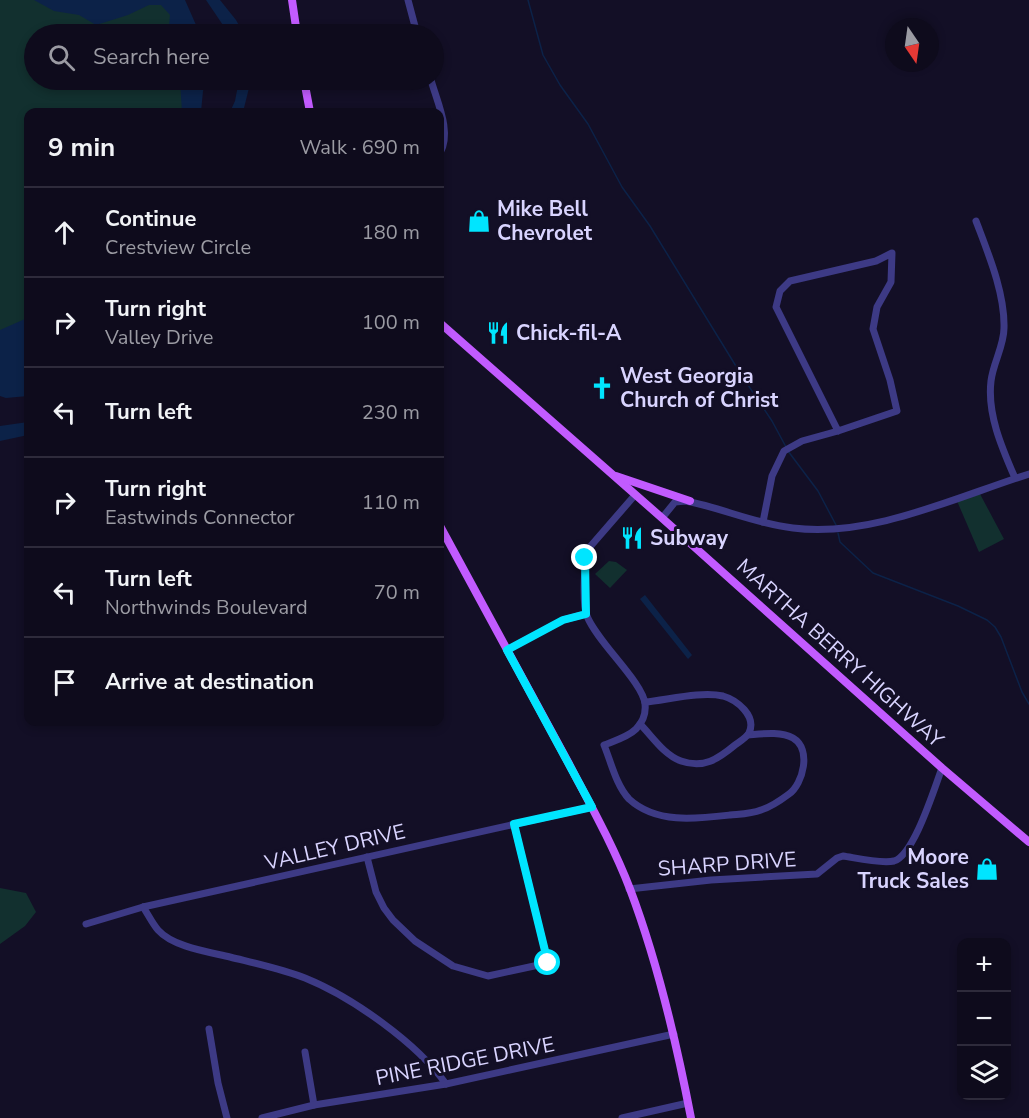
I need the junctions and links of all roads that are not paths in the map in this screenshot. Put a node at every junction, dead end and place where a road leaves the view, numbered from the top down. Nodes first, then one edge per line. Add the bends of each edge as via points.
1 (292, 0) edge
2 (408, 0) edge
3 (296, 24) edge
4 (414, 24) edge
5 (306, 90) edge
6 (434, 90) edge
7 (309, 108) edge
8 (439, 108) edge
9 (444, 128) edge
10 (444, 145) edge
11 (976, 221) dead end
12 (444, 327) edge
13 (838, 431) junction
14 (1029, 474) edge
15 (613, 475) junction
16 (1015, 478) junction
17 (635, 495) junction
18 (690, 501) junction
19 (662, 518) junction
20 (763, 522) junction
21 (444, 533) edge
22 (586, 614) junction
23 (507, 650) junction
24 (645, 702) junction
25 (640, 724) junction
26 (748, 735) junction
27 (942, 768) junction
28 (592, 807) junction
29 (514, 824) junction
30 (1029, 842) edge
31 (367, 857) junction
32 (629, 889) junction
33 (144, 907) junction
34 (86, 924) dead end
35 (209, 1029) dead end
36 (674, 1034) junction
37 (305, 1052) dead end
38 (446, 1084) junction
39 (688, 1103) junction
40 (314, 1105) junction
41 (227, 1118) edge
42 (262, 1118) edge
43 (622, 1118) edge
44 (691, 1118) edge

1 - 3 main road
2 - 4 street
5 - 7 main road
6 - 8 street
9 - 10 street
11 - 16 street via 1003,305 1004,330 990,400
12 - 15 main road, MARTHA BERRY HIGHWAY
13 - 13 street via 897,411 873,329 877,307 891,282 892,253 876,261 790,281 780,291 776,308
13 - 20 street via 801,441 784,451 772,476
14 - 16 street
15 - 17 main road, MARTHA BERRY HIGHWAY
15 - 18 main road
16 - 20 street via 914,512 854,526 813,530
17 - 19 main road, MARTHA BERRY HIGHWAY
17 - 22 street via 589,548 585,558
18 - 19 street via 675,502
18 - 20 street
19 - 27 main road, MARTHA BERRY HIGHWAY
21 - 23 main road
22 - 23 street via 563,620
22 - 24 street
23 - 28 main road
24 - 25 street
24 - 26 street via 706,695 730,698 739,703 750,720
25 - 26 street via 669,755 695,764 717,760
25 - 26 street via 636,730 604,746 621,787 630,799 652,812 684,819 753,812 791,793 803,770 801,745 781,734
27 - 30 main road, MARTHA BERRY HIGHWAY
27 - 32 street, SHARP DRIVE via 914,838 899,859 891,862 843,856 817,874
28 - 29 street, VALLEY DRIVE
28 - 32 main road
29 - 31 street, VALLEY DRIVE
29 - 31 street via 548,963 488,976 453,966 415,941 393,920 376,892
31 - 33 street, VALLEY DRIVE
32 - 36 main road via 657,968
33 - 34 street, VALLEY DRIVE
33 - 38 street via 159,931 170,939 303,977 327,988 393,1030
35 - 41 street
36 - 38 street, PINE RIDGE DRIVE
36 - 39 main road
37 - 40 street
38 - 40 street, PINE RIDGE DRIVE
39 - 43 street
39 - 44 main road
40 - 42 street, PINE RIDGE DRIVE

